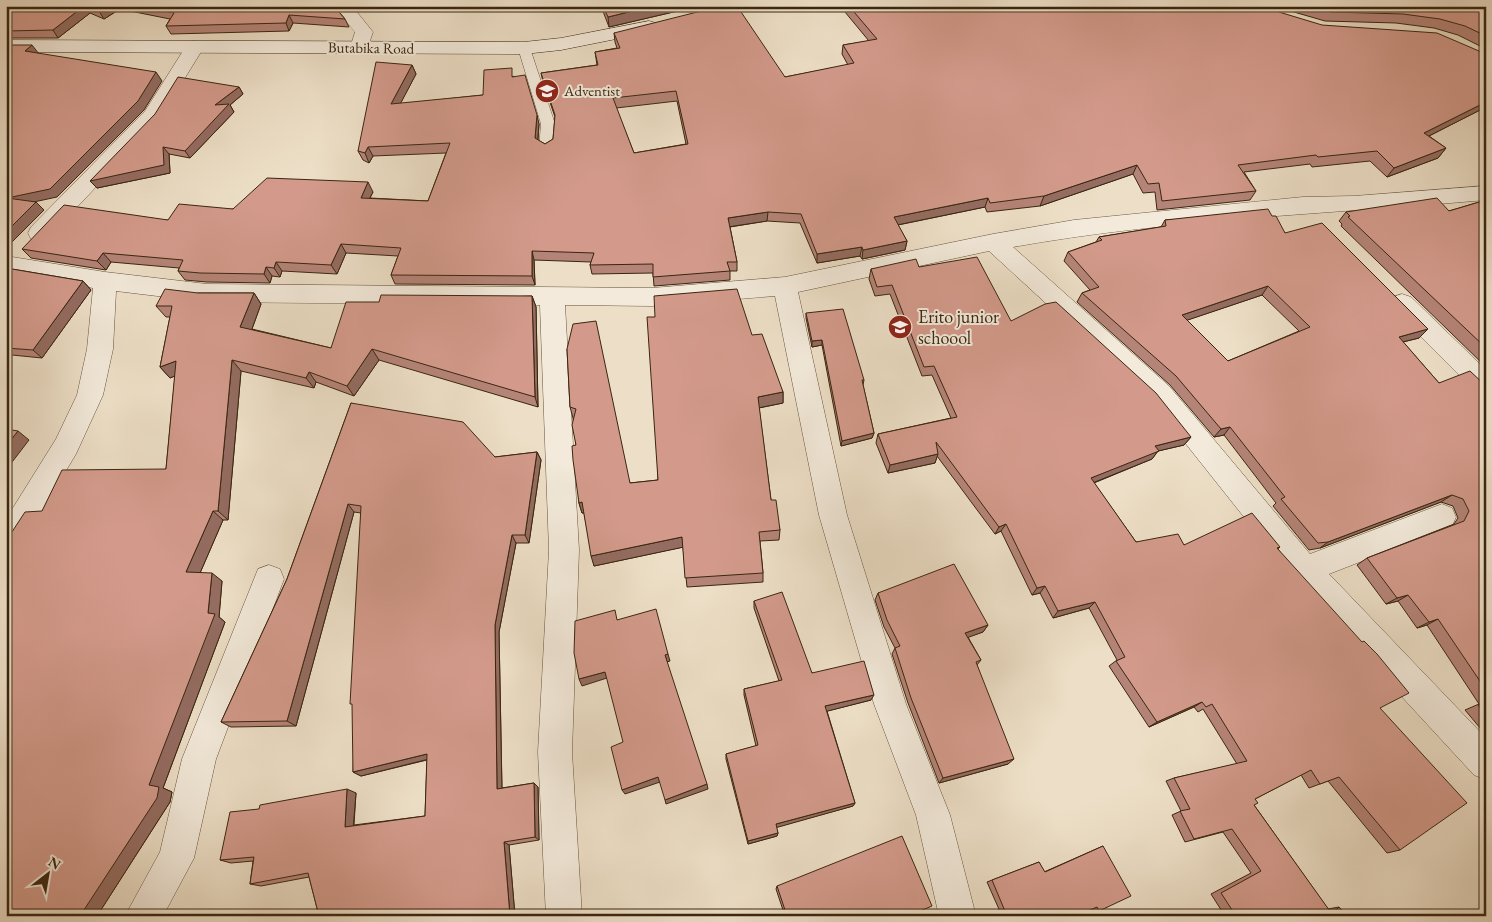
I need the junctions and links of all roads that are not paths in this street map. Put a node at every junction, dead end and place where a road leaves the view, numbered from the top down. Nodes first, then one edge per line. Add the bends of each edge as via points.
1 (342, 6) edge
2 (668, 23) edge
3 (6, 46) edge
4 (195, 47) junction
5 (359, 48) junction
6 (524, 48) junction
7 (546, 148) edge
8 (1484, 195) edge
9 (1303, 205) junction
10 (1322, 224) edge
11 (993, 242) junction
12 (7, 264) edge
13 (105, 281) junction
14 (1383, 285) edge
15 (785, 286) junction
16 (552, 296) junction
17 (1486, 386) edge
18 (1442, 517) dead end
19 (6, 545) edge
20 (1305, 570) junction
21 (269, 579) dead end
22 (1486, 763) edge
23 (143, 916) edge
24 (564, 916) edge
25 (958, 916) edge

1 - 5 street via 364,32
2 - 6 street, Butabika Road
3 - 4 street, Butabika Road
4 - 5 street, Butabika Road
4 - 12 street via 152,115
5 - 6 street, Butabika Road
6 - 7 lane via 548,124
8 - 9 street
9 - 10 street
9 - 11 street via 1074,228
11 - 15 street
11 - 20 street via 1160,393
12 - 13 street
13 - 16 street via 207,293
13 - 19 street via 100,349 90,395 66,446
14 - 17 street
15 - 16 street via 652,297
15 - 25 street via 833,516 890,704 933,815
16 - 24 street via 564,550 556,752
18 - 20 street
20 - 22 street
21 - 23 street via 199,760 176,858

